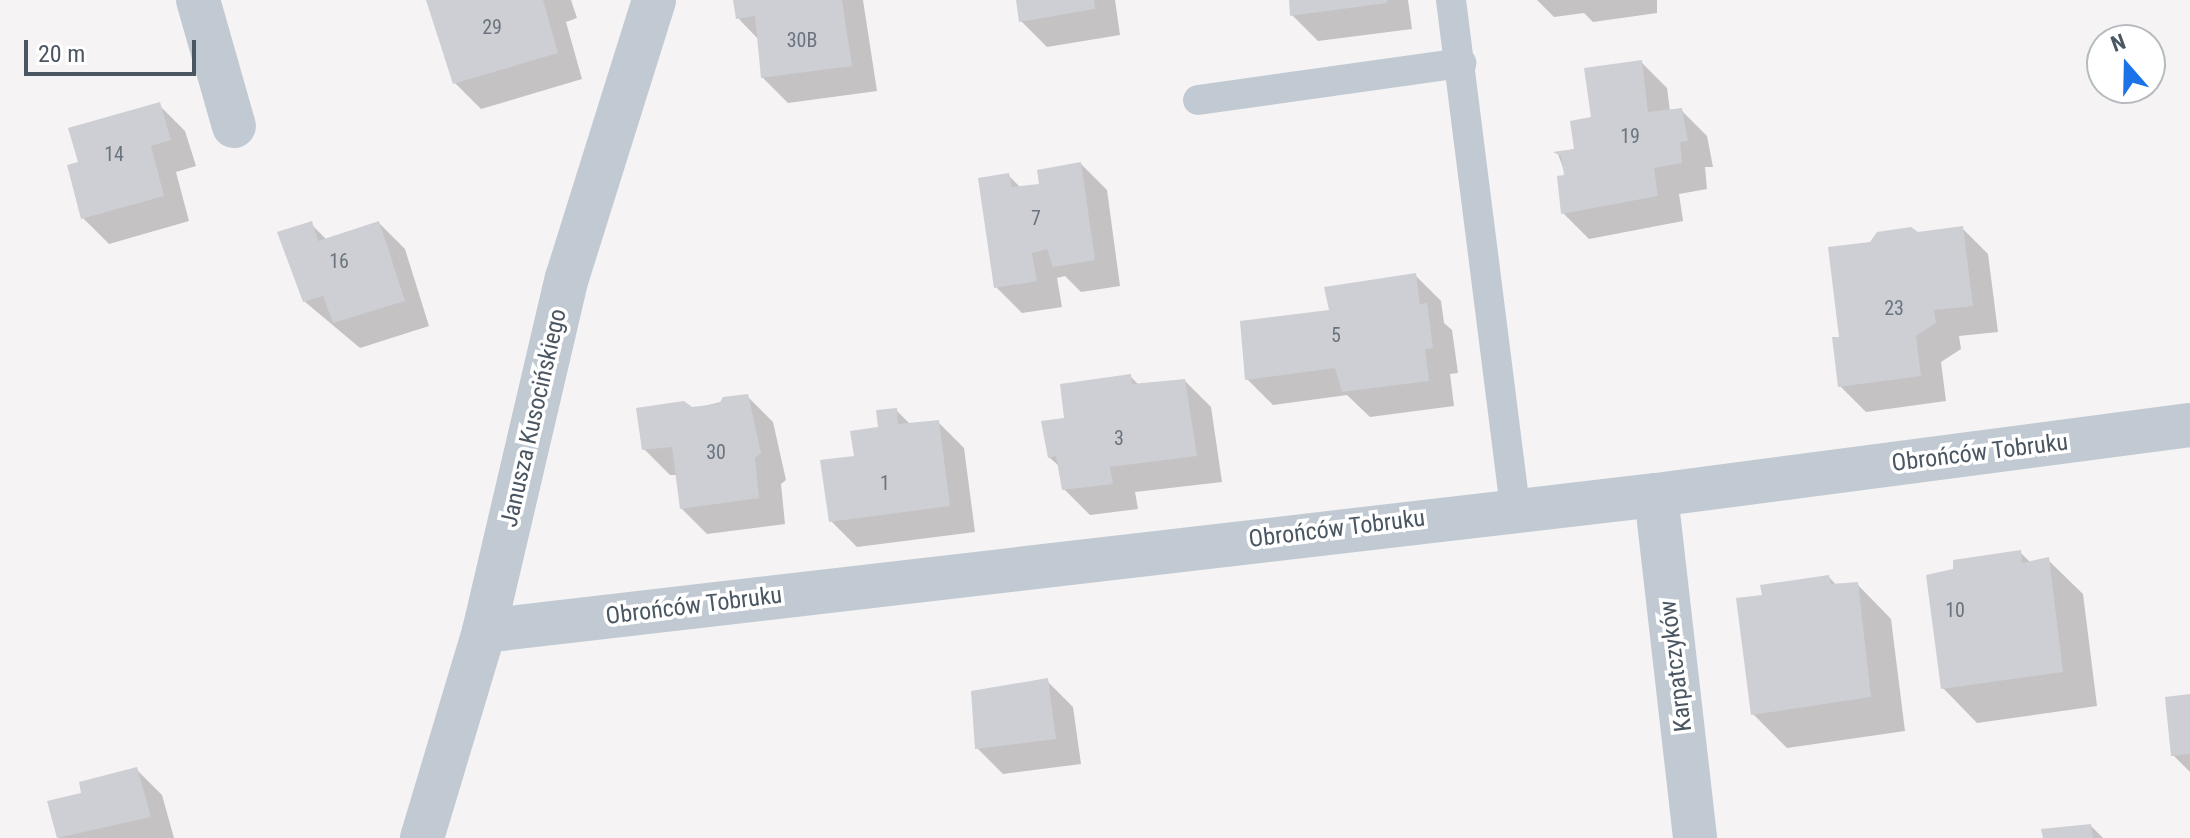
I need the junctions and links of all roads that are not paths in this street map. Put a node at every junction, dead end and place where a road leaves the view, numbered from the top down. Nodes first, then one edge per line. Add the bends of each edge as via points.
1 (198, 0) edge
2 (654, 0) edge
3 (1451, 0) edge
4 (1461, 63) junction
5 (1198, 100) dead end
6 (234, 126) dead end
7 (2190, 425) edge
8 (1656, 495) junction
9 (1515, 507) junction
10 (484, 631) junction
11 (422, 838) edge
12 (1695, 838) edge

1 - 6 street
2 - 10 street, Janusza Kusocińskiego via 567,278
3 - 4 lane
4 - 5 lane
4 - 9 lane
7 - 8 street, Obrońców Tobruku
8 - 9 street, Obrońców Tobruku
8 - 12 street, Karpatczyków
9 - 10 street, Obrońców Tobruku
10 - 11 street, Janusza Kusocińskiego

